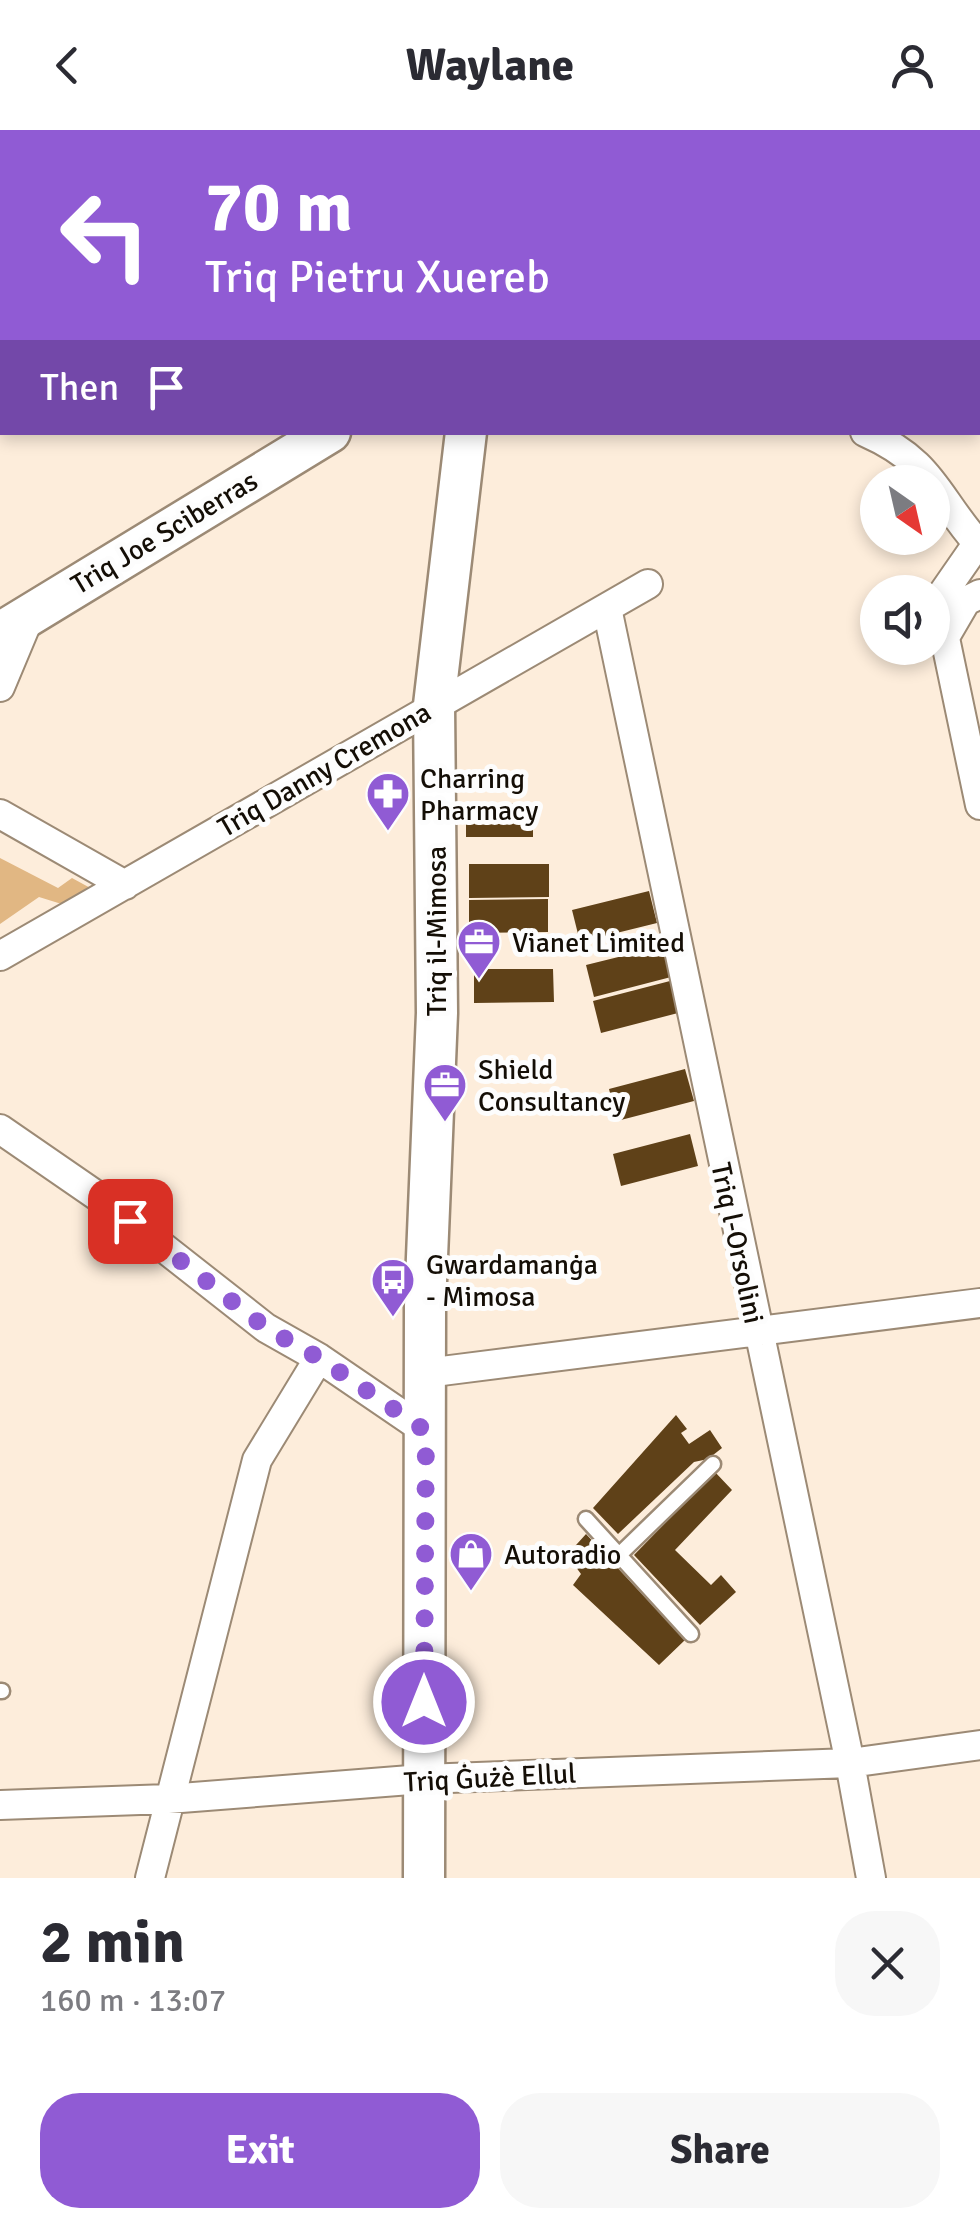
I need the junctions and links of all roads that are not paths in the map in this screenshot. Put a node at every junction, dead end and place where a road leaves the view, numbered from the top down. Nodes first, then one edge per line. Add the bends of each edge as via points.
1 (325, 435) edge
2 (466, 435) edge
3 (901, 439) edge
4 (979, 545) edge
5 (950, 583) edge
6 (648, 584) dead end
7 (980, 594) edge
8 (607, 608) junction
9 (16, 622) edge
10 (950, 629) edge
11 (950, 662) edge
12 (0, 687) edge
13 (434, 705) junction
14 (980, 805) edge
15 (0, 814) edge
16 (125, 884) junction
17 (0, 956) edge
18 (0, 1129) edge
19 (980, 1303) edge
20 (757, 1334) junction
21 (319, 1358) junction
22 (426, 1373) junction
23 (426, 1431) junction
24 (712, 1464) dead end
25 (586, 1519) dead end
26 (619, 1555) junction
27 (691, 1634) dead end
28 (980, 1745) edge
29 (850, 1763) junction
30 (424, 1780) junction
31 (168, 1799) junction
32 (0, 1805) edge
33 (150, 1878) edge
34 (424, 1878) edge
35 (872, 1878) edge

1 - 9 street, Triq Joe Sciberras
2 - 13 street, Triq il-Mimosa
3 - 4 street
4 - 5 street
6 - 8 street, Triq Danny Cremona
7 - 10 street via 966,601
8 - 13 street, Triq Danny Cremona
8 - 20 street, Triq l-Orsolini
9 - 12 street
11 - 14 street
13 - 16 street, Triq Danny Cremona
13 - 22 street, Triq il-Mimosa via 437,1014
15 - 16 street
16 - 17 street, Triq Danny Cremona
18 - 21 street via 266,1328
19 - 20 street
20 - 22 street
20 - 29 street, Triq l-Orsolini via 767,1424
21 - 23 street
21 - 31 street via 257,1460
22 - 23 street, Triq il-Mimosa
23 - 30 street, Triq il-Mimosa
24 - 26 lane
25 - 26 lane
26 - 27 lane
28 - 29 street, Triq Ġużè Ellul
29 - 30 street, Triq Ġużè Ellul
29 - 35 street, Triq l-Orsolini
30 - 31 street, Triq Ġużè Ellul
30 - 34 street, Triq il-Mimosa
31 - 32 street, Triq Ġużè Ellul
31 - 33 street

